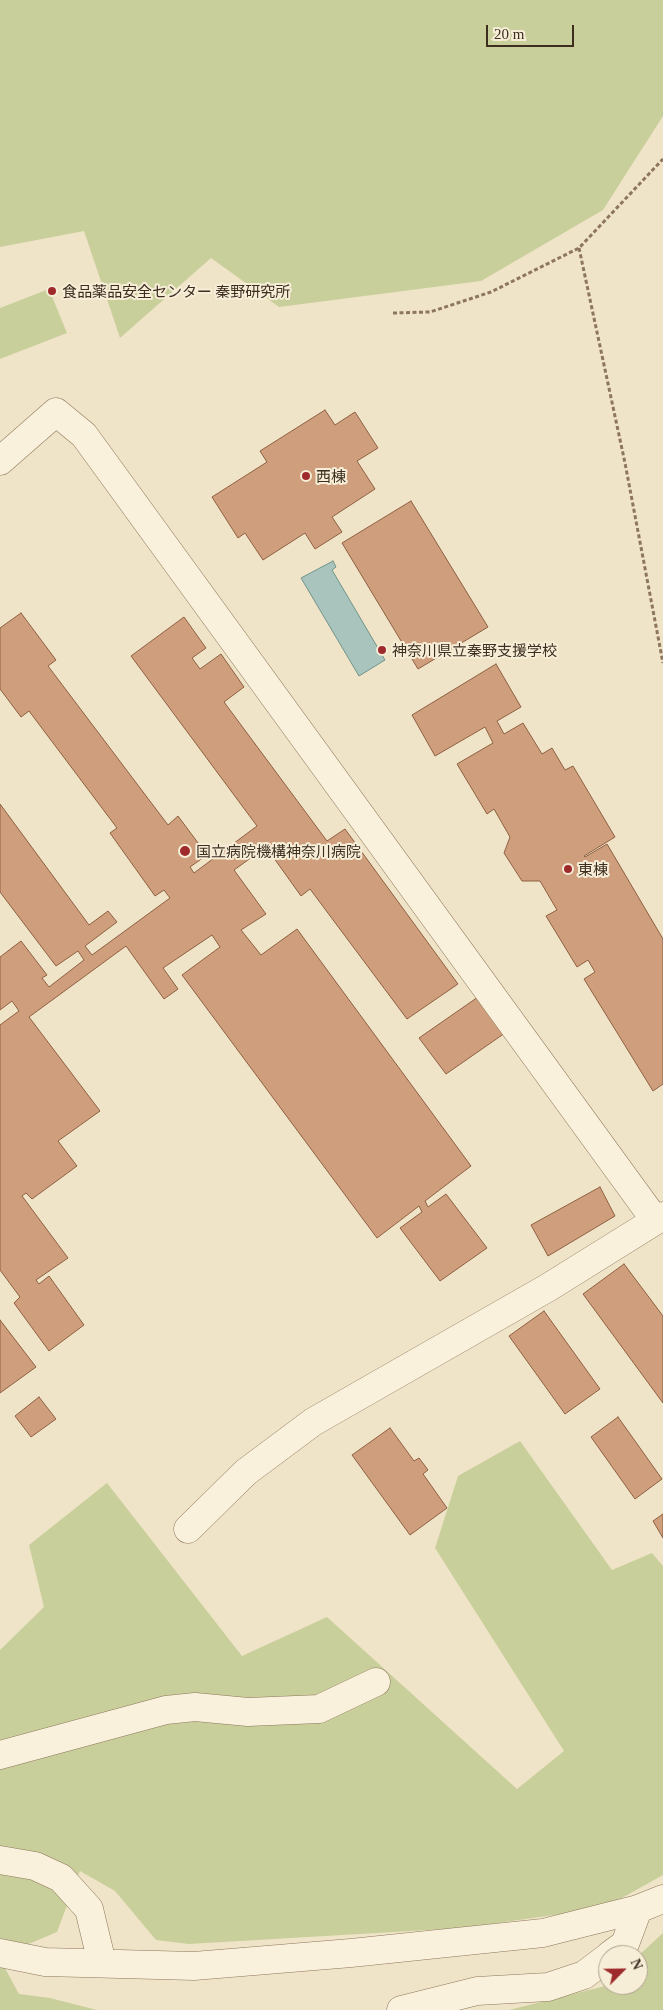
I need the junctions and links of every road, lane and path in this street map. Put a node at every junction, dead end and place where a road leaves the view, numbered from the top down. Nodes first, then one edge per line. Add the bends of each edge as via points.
1 (663, 159) edge
2 (579, 248) junction
3 (393, 313) dead end
4 (0, 461) edge
5 (663, 663) edge
6 (659, 1218) edge
7 (188, 1529) dead end
8 (376, 1682) dead end
9 (0, 1755) edge
10 (0, 1860) edge
11 (663, 1899) edge
12 (638, 1910) junction
13 (624, 1945) edge
14 (0, 1953) edge
15 (102, 1963) junction
16 (598, 1964) edge
17 (401, 2010) edge

1 - 2 path
2 - 3 path via 492,292 430,312
2 - 5 path
4 - 6 street via 56,412 84,435
6 - 7 street via 550,1287 313,1422 246,1472
8 - 9 street via 319,1709 248,1712 195,1707 166,1710
10 - 15 street via 35,1866 60,1878 89,1909
11 - 12 street
12 - 13 street
12 - 15 street via 543,1933 361,1952 194,1966
14 - 15 street via 45,1962
16 - 17 street via 584,1975 548,1987 476,1991

